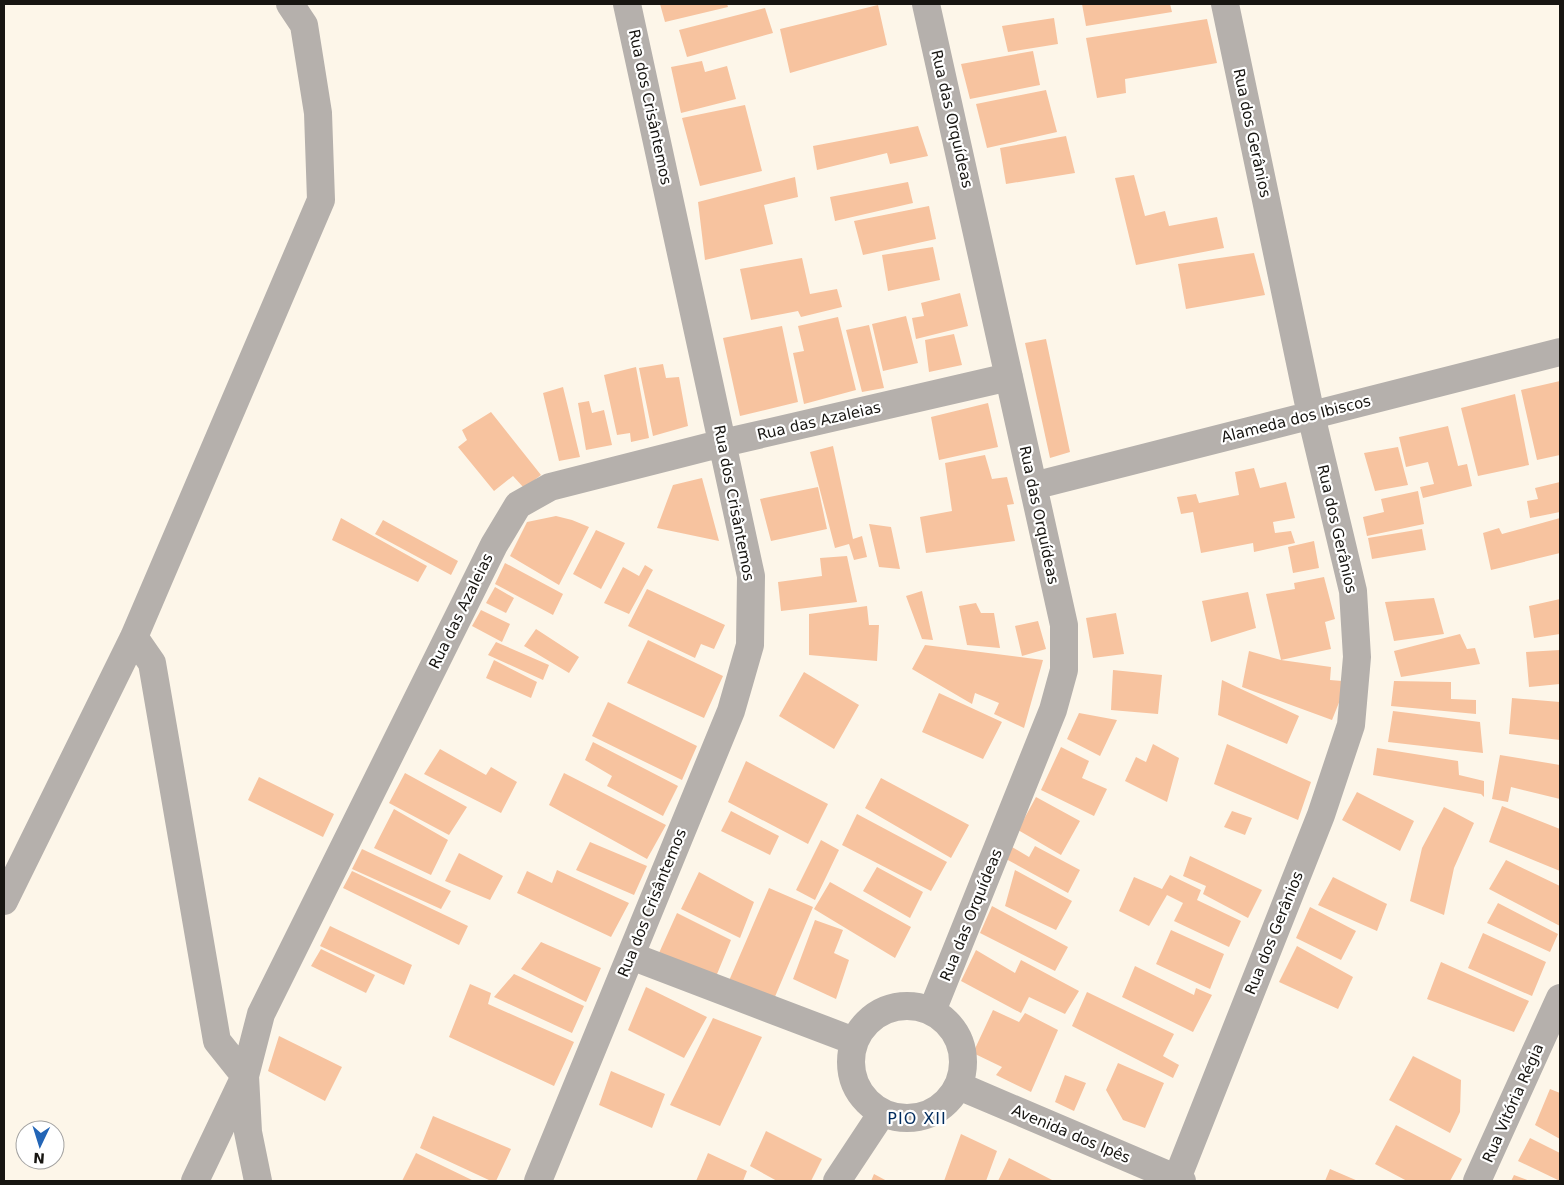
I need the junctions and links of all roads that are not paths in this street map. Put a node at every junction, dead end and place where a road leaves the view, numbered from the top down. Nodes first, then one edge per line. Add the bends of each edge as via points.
1 (290, 4) edge
2 (628, 4) edge
3 (926, 4) edge
4 (1225, 4) edge
5 (1560, 352) edge
6 (1009, 377) junction
7 (1311, 415) junction
8 (723, 443) junction
9 (1033, 486) junction
10 (134, 637) junction
11 (4, 901) edge
12 (631, 956) junction
13 (1560, 998) edge
14 (932, 1011) junction
15 (854, 1041) junction
16 (245, 1076) junction
17 (959, 1086) junction
18 (882, 1113) junction
19 (195, 1181) edge
20 (258, 1181) edge
21 (538, 1181) edge
22 (838, 1181) edge
23 (1178, 1181) edge
24 (1477, 1181) edge

1 - 10 street via 304,25 315,93 321,200
2 - 8 street, Rua dos Crisântemos
3 - 6 street, Rua das Orquídeas
4 - 7 street, Rua dos Gerânios
5 - 7 street, Alameda dos Ibiscos
6 - 8 street, Rua das Azaleias
6 - 9 street, Rua das Orquídeas
7 - 9 street, Alameda dos Ibiscos
7 - 23 street, Rua dos Gerânios via 1353,590 1357,657 1351,726 1321,815
8 - 12 street, Rua dos Crisântemos via 751,576 750,645 731,711
8 - 16 street, Rua das Azaleias via 550,487 518,505 494,545 261,1014
9 - 14 street, Rua das Orquídeas via 1064,625 1064,670 1053,710
10 - 11 street
10 - 16 street via 152,663 217,1041
12 - 15 street
12 - 21 street, Rua dos Crisântemos
13 - 24 street, Rua Vitória Régia
14 - 15 street via 912,1006 894,1007 870,1020
14 - 17 street via 956,1034 963,1050 964,1068
15 - 18 street via 850,1058 852,1075 868,1103
16 - 19 street, Rua das Azaleias
16 - 20 street via 248,1132
17 - 18 street via 949,1101 935,1112 918,1118
17 - 23 street, Avenida dos Ipês
18 - 22 street

